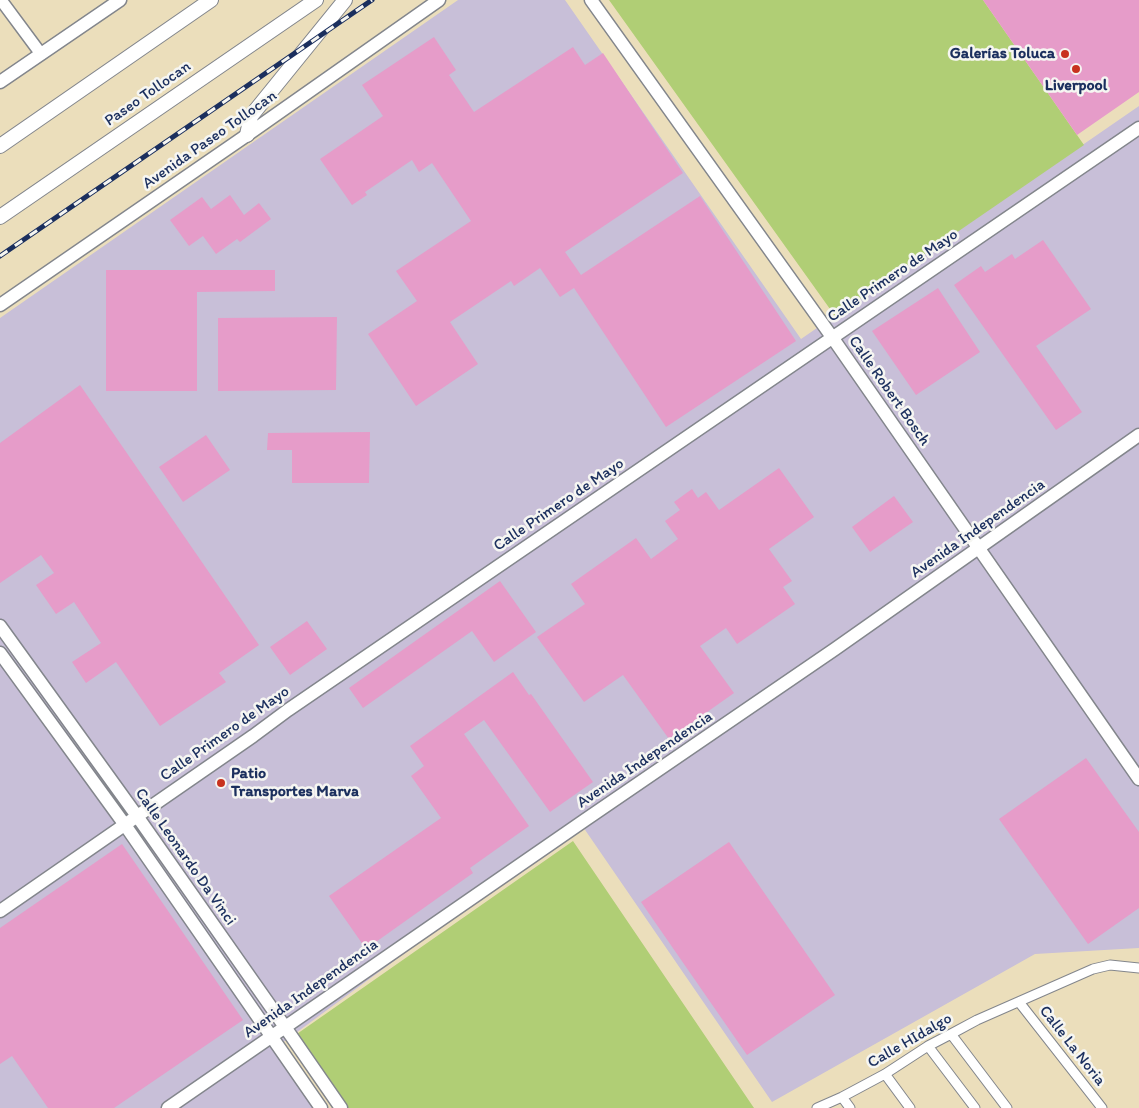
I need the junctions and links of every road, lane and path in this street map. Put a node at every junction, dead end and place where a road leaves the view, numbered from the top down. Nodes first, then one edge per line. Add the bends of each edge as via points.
1 (1, 0) edge
2 (120, 0) edge
3 (211, 0) edge
4 (316, 0) edge
5 (345, 0) edge
6 (439, 0) edge
7 (591, 0) edge
8 (41, 54) junction
9 (0, 82) edge
10 (1139, 128) edge
11 (247, 135) junction
12 (0, 146) edge
13 (0, 217) edge
14 (0, 305) edge
15 (832, 338) junction
16 (1139, 435) edge
17 (978, 548) junction
18 (0, 626) edge
19 (0, 653) edge
20 (1139, 780) edge
21 (137, 816) junction
22 (125, 825) junction
23 (0, 911) edge
24 (1139, 968) edge
25 (1019, 1002) junction
26 (285, 1026) junction
27 (951, 1034) junction
28 (272, 1036) junction
29 (928, 1046) junction
30 (885, 1074) junction
31 (842, 1097) junction
32 (168, 1108) edge
33 (321, 1108) edge
34 (341, 1108) edge
35 (818, 1108) edge
36 (850, 1108) edge
37 (910, 1108) edge
38 (975, 1108) edge
39 (1007, 1108) edge
40 (1102, 1108) edge

1 - 8 street
2 - 8 main road
3 - 12 highway
4 - 13 highway, Paseo Tollocan
5 - 11 highway via 251,116
6 - 11 main road, Avenida Paseo Tollocan
7 - 15 main road, Calle Robert Bosch
8 - 9 main road
10 - 15 main road, Calle Primero de Mayo
11 - 14 main road, Avenida Paseo Tollocan
15 - 17 main road, Calle Robert Bosch
15 - 21 main road, Calle Primero de Mayo
16 - 17 main road, Avenida Independencia
17 - 20 main road, Calle Robert Bosch
17 - 26 main road, Avenida Independencia via 836,649
18 - 21 main road, Calle Leonardo Da Vinci
19 - 22 main road, Calle Leonardo Da Vinci
21 - 22 main road, Calle Primero de Mayo
21 - 26 main road, Calle Leonardo Da Vinci
22 - 23 main road, Calle Primero de Mayo
22 - 28 main road, Calle Leonardo Da Vinci
24 - 25 street via 1102,966
25 - 27 street, Calle HIdalgo
25 - 40 street, Calle La Noria
26 - 28 main road, Avenida Independencia
26 - 34 main road, Calle Leonardo Da Vinci
27 - 29 street, Calle HIdalgo
27 - 39 street
28 - 32 main road, Avenida Independencia
28 - 33 main road, Calle Leonardo Da Vinci
29 - 30 street, Calle HIdalgo
29 - 38 street
30 - 31 street, Calle HIdalgo
30 - 37 street
31 - 35 street, Calle HIdalgo
31 - 36 street

